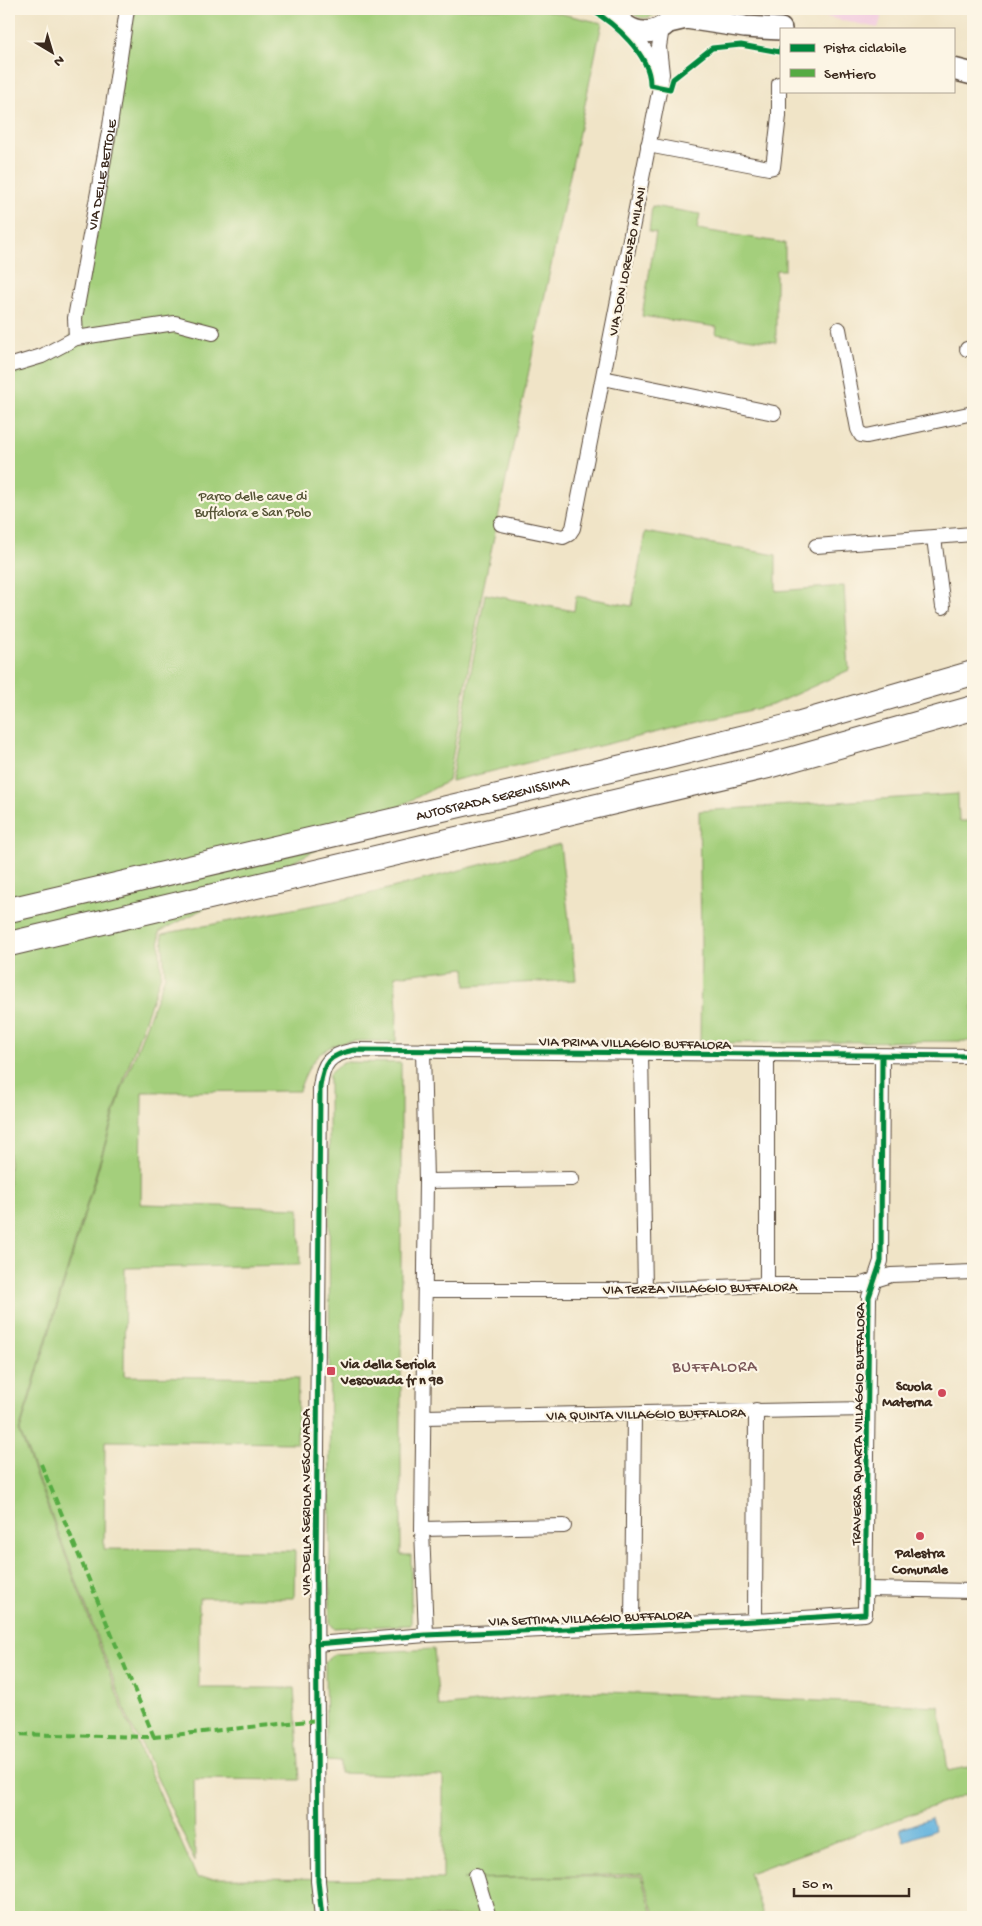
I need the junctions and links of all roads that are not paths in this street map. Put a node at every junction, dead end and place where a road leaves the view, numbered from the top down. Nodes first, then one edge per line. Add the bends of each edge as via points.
1 (127, 9) edge
2 (712, 9) edge
3 (613, 10) edge
4 (669, 20) edge
5 (631, 29) junction
6 (777, 29) edge
7 (954, 69) edge
8 (973, 74) edge
9 (660, 82) junction
10 (779, 84) dead end
11 (648, 145) junction
12 (839, 330) dead end
13 (213, 333) dead end
14 (76, 338) junction
15 (9, 366) edge
16 (603, 378) junction
17 (774, 412) dead end
18 (973, 413) edge
19 (501, 524) dead end
20 (973, 534) edge
21 (934, 538) junction
22 (816, 546) dead end
23 (943, 607) dead end
24 (973, 673) edge
25 (973, 708) edge
26 (9, 910) edge
27 (9, 944) edge
28 (423, 1050) junction
29 (640, 1053) junction
30 (767, 1055) junction
31 (882, 1056) junction
32 (973, 1056) edge
33 (320, 1087) joint
34 (572, 1179) dead end
35 (426, 1181) junction
36 (973, 1272) edge
37 (875, 1280) junction
38 (767, 1285) junction
39 (425, 1290) junction
40 (645, 1290) junction
41 (868, 1409) junction
42 (756, 1410) junction
43 (634, 1413) junction
44 (424, 1417) junction
45 (564, 1526) dead end
46 (422, 1529) junction
47 (866, 1589) junction
48 (973, 1591) edge
49 (865, 1614) joint
50 (755, 1621) junction
51 (632, 1626) junction
52 (426, 1635) junction
53 (316, 1644) junction
54 (476, 1875) dead end
55 (322, 1917) edge
56 (489, 1917) edge

1 - 14 street, VIA DELLE BETTOLE via 76,318
2 - 6 main road
3 - 5 main road
4 - 5 main road via 646,32
4 - 6 main road via 686,18
4 - 9 street, VIA DON LORENZO MILANI via 659,47
5 - 9 street
7 - 8 main road
9 - 11 street, VIA DON LORENZO MILANI
10 - 11 street via 773,167
11 - 16 street, VIA DON LORENZO MILANI
12 - 18 street via 861,435
13 - 14 street via 175,323
14 - 15 street via 42,356
16 - 17 street
16 - 19 street, VIA DON LORENZO MILANI via 572,532 563,537
20 - 21 street
21 - 22 street
21 - 23 street
24 - 26 highway, AUTOSTRADA SERENISSIMA via 790,726 644,762
25 - 27 highway via 768,766
28 - 29 street, VIA PRIMA VILLAGGIO BUFFALORA
28 - 33 street, VIA PRIMA VILLAGGIO BUFFALORA via 340,1052 329,1059 322,1070
28 - 35 street
29 - 30 street, VIA PRIMA VILLAGGIO BUFFALORA
29 - 40 street
30 - 31 street, VIA PRIMA VILLAGGIO BUFFALORA
30 - 38 street
31 - 32 street, VIA PRIMA VILLAGGIO BUFFALORA
31 - 37 street, TRAVERSA QUARTA VILLAGGIO BUFFALORA via 880,1260
33 - 53 street, VIA DELLA SERIOLA VESCOVADA
34 - 35 street
35 - 39 street
36 - 37 street, VIA TERZA VILLAGGIO BUFFALORA via 891,1275
37 - 38 street, VIA TERZA VILLAGGIO BUFFALORA via 859,1285
37 - 41 street, TRAVERSA QUARTA VILLAGGIO BUFFALORA via 869,1296
38 - 40 street, VIA TERZA VILLAGGIO BUFFALORA
39 - 40 street, VIA TERZA VILLAGGIO BUFFALORA
39 - 44 street
41 - 42 street, VIA QUINTA VILLAGGIO BUFFALORA
41 - 47 street, TRAVERSA QUARTA VILLAGGIO BUFFALORA
42 - 43 street, VIA QUINTA VILLAGGIO BUFFALORA
42 - 50 street
43 - 44 street, VIA QUINTA VILLAGGIO BUFFALORA
43 - 51 street
44 - 46 street
45 - 46 street
46 - 52 street
47 - 48 street
47 - 49 street, TRAVERSA QUARTA VILLAGGIO BUFFALORA
49 - 50 street, VIA SETTIMA VILLAGGIO BUFFALORA
50 - 51 street, VIA SETTIMA VILLAGGIO BUFFALORA
51 - 52 street, VIA SETTIMA VILLAGGIO BUFFALORA
52 - 53 street, VIA SETTIMA VILLAGGIO BUFFALORA
53 - 55 street, VIA DELLA SERIOLA VESCOVADA via 318,1881
54 - 56 street

